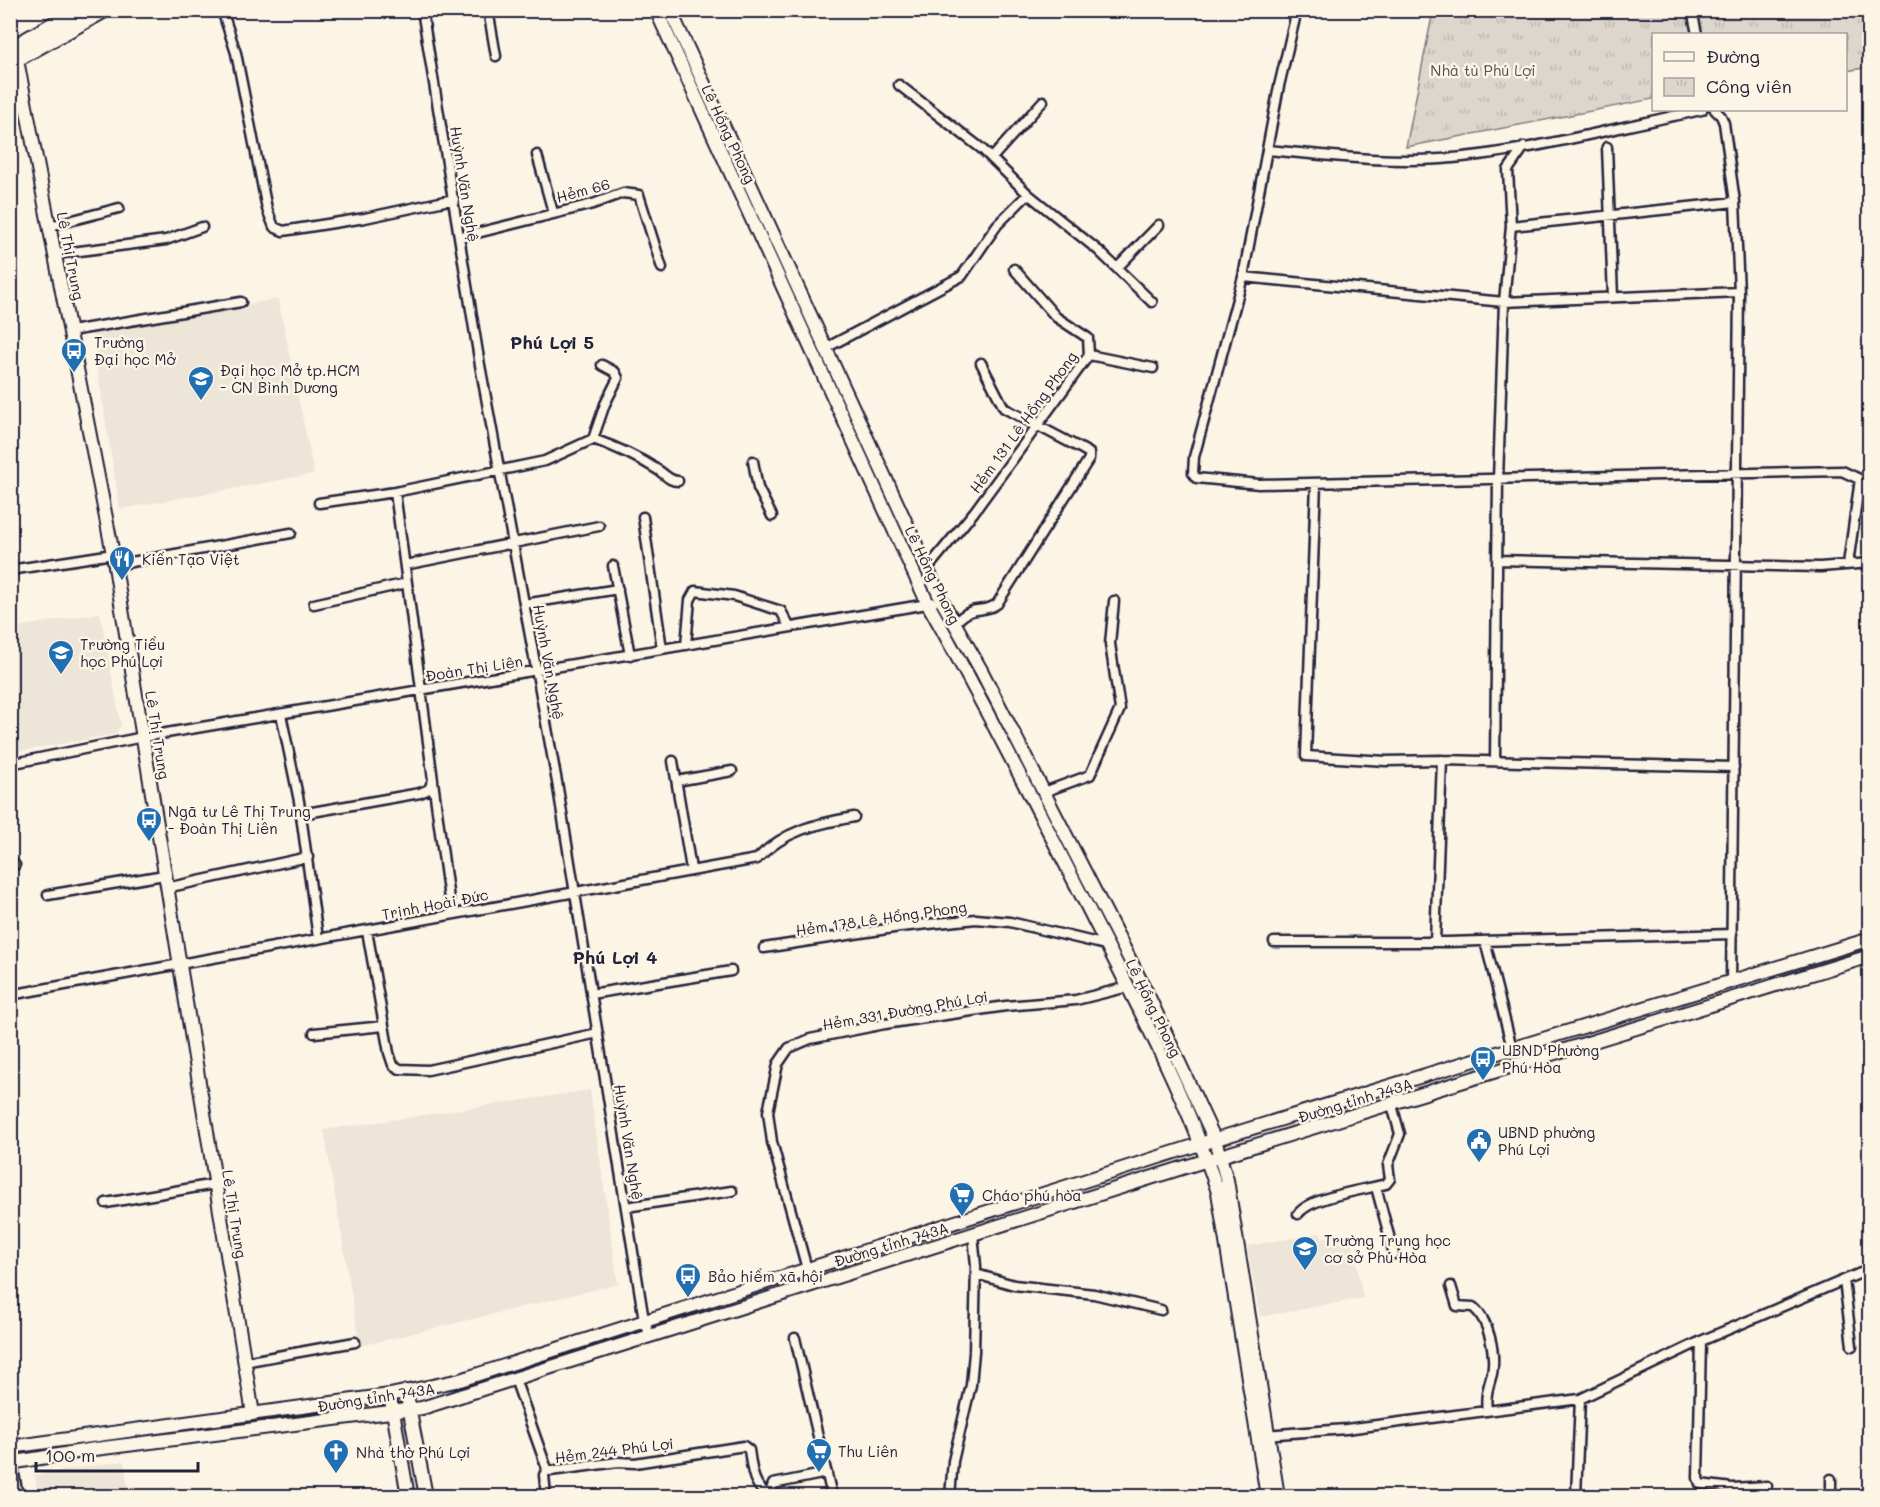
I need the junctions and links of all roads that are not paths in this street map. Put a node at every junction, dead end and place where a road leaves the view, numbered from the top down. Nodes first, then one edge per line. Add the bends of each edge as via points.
1 (78, 10) edge
2 (105, 10) edge
3 (222, 10) edge
4 (422, 10) edge
5 (488, 10) edge
6 (656, 10) edge
7 (670, 10) edge
8 (1297, 10) edge
9 (1692, 10) edge
10 (1697, 33) edge
11 (12, 55) edge
12 (496, 56) dead end
13 (899, 85) dead end
14 (1043, 101) dead end
15 (1697, 111) edge
16 (1716, 111) edge
17 (1524, 147) junction
18 (1607, 147) dead end
19 (1267, 150) junction
20 (537, 154) dead end
21 (992, 158) junction
22 (1028, 194) junction
23 (454, 199) junction
24 (1735, 202) junction
25 (119, 208) dead end
26 (553, 212) junction
27 (1610, 215) junction
28 (1159, 225) dead end
29 (50, 226) junction
30 (1511, 226) junction
31 (202, 227) dead end
32 (460, 237) junction
33 (56, 254) junction
34 (662, 268) dead end
35 (1117, 268) junction
36 (1014, 269) dead end
37 (1243, 277) junction
38 (1739, 292) junction
39 (1613, 297) junction
40 (241, 302) dead end
41 (1152, 302) dead end
42 (1504, 302) junction
43 (71, 331) junction
44 (824, 349) junction
45 (1089, 355) junction
46 (981, 363) dead end
47 (602, 365) dead end
48 (1154, 368) dead end
49 (1036, 427) junction
50 (593, 439) junction
51 (753, 461) dead end
52 (500, 471) junction
53 (1738, 471) junction
54 (1860, 479) junction
55 (1498, 480) junction
56 (678, 481) dead end
57 (1316, 483) junction
58 (1869, 484) edge
59 (395, 492) junction
60 (319, 503) dead end
61 (772, 516) dead end
62 (643, 518) dead end
63 (600, 526) dead end
64 (291, 533) dead end
65 (513, 542) junction
66 (114, 559) junction
67 (1497, 560) junction
68 (1869, 563) edge
69 (1737, 564) junction
70 (1848, 564) junction
71 (405, 565) junction
72 (613, 566) dead end
73 (927, 569) junction
74 (10, 570) edge
75 (407, 583) junction
76 (618, 589) junction
77 (942, 601) junction
78 (1114, 601) dead end
79 (314, 604) dead end
80 (524, 604) junction
81 (928, 604) junction
82 (955, 623) junction
83 (789, 626) junction
84 (686, 645) junction
85 (662, 649) junction
86 (630, 656) junction
87 (537, 671) junction
88 (422, 689) junction
89 (281, 714) junction
90 (143, 737) junction
91 (1442, 760) junction
92 (673, 761) dead end
93 (1495, 761) junction
94 (10, 764) edge
95 (1734, 767) junction
96 (732, 771) dead end
97 (433, 780) junction
98 (677, 782) junction
99 (1044, 792) junction
100 (301, 814) junction
101 (854, 818) dead end
102 (308, 857) junction
103 (691, 869) junction
104 (164, 875) junction
105 (166, 888) junction
106 (574, 890) junction
107 (48, 895) dead end
108 (451, 914) junction
109 (367, 931) junction
110 (1732, 934) junction
111 (318, 938) junction
112 (1869, 939) edge
113 (1485, 941) junction
114 (1274, 942) dead end
115 (1435, 942) junction
116 (1106, 945) junction
117 (764, 948) dead end
118 (1869, 956) edge
119 (178, 964) junction
120 (731, 971) dead end
121 (1731, 981) junction
122 (1128, 987) junction
123 (591, 994) junction
124 (10, 995) edge
125 (1736, 998) junction
126 (1590, 1024) junction
127 (384, 1026) junction
128 (314, 1033) dead end
129 (598, 1033) junction
130 (1595, 1041) junction
131 (1512, 1048) junction
132 (1449, 1068) junction
133 (1454, 1085) junction
134 (1392, 1105) junction
135 (1215, 1140) junction
136 (1200, 1144) junction
137 (1222, 1158) junction
138 (1208, 1162) junction
139 (215, 1184) junction
140 (1376, 1187) junction
141 (732, 1191) dead end
142 (106, 1203) dead end
143 (626, 1207) junction
144 (1298, 1214) dead end
145 (973, 1234) junction
146 (1394, 1254) dead end
147 (807, 1269) junction
148 (1869, 1269) edge
149 (976, 1274) junction
150 (1844, 1280) junction
151 (1451, 1286) dead end
152 (1161, 1310) dead end
153 (644, 1320) junction
154 (650, 1336) junction
155 (795, 1338) dead end
156 (1701, 1341) junction
157 (354, 1342) dead end
158 (1852, 1346) dead end
159 (244, 1362) junction
160 (515, 1379) junction
161 (406, 1391) junction
162 (390, 1395) junction
163 (1580, 1399) junction
164 (410, 1409) junction
165 (1487, 1411) junction
166 (394, 1412) junction
167 (253, 1414) junction
168 (256, 1429) junction
169 (1262, 1435) junction
170 (10, 1447) edge
171 (11, 1463) edge
172 (547, 1469) junction
173 (827, 1473) junction
174 (1831, 1479) dead end
175 (1767, 1486) dead end
176 (1734, 1492) edge
177 (769, 1496) edge
178 (18, 1497) edge
179 (408, 1497) edge
180 (426, 1497) edge
181 (546, 1497) edge
182 (832, 1497) edge
183 (950, 1497) edge
184 (1267, 1497) edge
185 (1278, 1497) edge
186 (1576, 1497) edge
187 (1831, 1497) edge

1 - 11 main road
2 - 11 main road
3 - 23 street via 236,53 274,227 283,231 365,219
4 - 23 street, Huỳnh Văn Nghệ
5 - 12 street
6 - 81 street, Lê Hồng Phong
7 - 44 street, Lê Hồng Phong
8 - 19 street
9 - 10 street
11 - 29 street, Lê Thị Trung
13 - 21 street
14 - 21 street
15 - 17 street
16 - 24 street via 1724,123
17 - 19 street via 1441,159 1364,159
17 - 30 street via 1508,170
18 - 27 street
19 - 37 street
20 - 26 street
21 - 22 street
22 - 35 street
22 - 44 street via 997,225 962,276
23 - 32 street, Huỳnh Văn Nghệ
24 - 27 street
24 - 38 street
25 - 29 street
26 - 32 street, Hẻm 66
26 - 34 street, Hẻm 66 via 623,193 639,195
27 - 30 street
27 - 39 street
28 - 35 street
29 - 33 street, Lê Thị Trung
30 - 42 street
31 - 33 street via 166,240
32 - 52 street, Huỳnh Văn Nghệ
33 - 43 street, Lê Thị Trung
35 - 41 street
36 - 45 street, Hẻm 131 Lê Hồng Phong via 1056,317 1088,338
37 - 42 street
37 - 57 street via 1194,457 1193,474 1202,480
38 - 39 street
38 - 53 street
39 - 42 street
40 - 43 street
42 - 55 street
43 - 66 street, Lê Thị Trung
44 - 73 street, Lê Hồng Phong
45 - 48 street
45 - 49 street, Hẻm 131 Lê Hồng Phong
46 - 49 street via 1004,408
47 - 50 street via 618,378
49 - 73 street, Hẻm 131 Lê Hồng Phong
49 - 82 street via 1089,453 1089,459 997,604 972,609
50 - 52 street via 545,461
50 - 56 street via 620,448 671,481
51 - 61 street via 758,488
52 - 59 street
52 - 65 street, Huỳnh Văn Nghệ
53 - 54 street via 1842,471
53 - 55 street
53 - 69 street
54 - 58 street
54 - 70 street
55 - 57 street
55 - 67 street
57 - 91 street via 1306,756
59 - 60 street
59 - 71 street
62 - 85 street
63 - 65 street
64 - 66 street
65 - 71 street
65 - 80 street, Huỳnh Văn Nghệ
66 - 74 street
66 - 90 street, Lê Thị Trung
67 - 69 street
67 - 93 street
68 - 70 street
69 - 70 street
69 - 95 street
71 - 75 street
72 - 76 street
73 - 77 street, Lê Hồng Phong
75 - 79 street
75 - 88 street
76 - 80 street
76 - 86 street
77 - 81 street, Đoàn Thị Liên
77 - 82 street, Lê Hồng Phong
78 - 99 street via 1110,644 1120,709 1090,775
80 - 87 street, Huỳnh Văn Nghệ
81 - 83 street, Đoàn Thị Liên
81 - 116 street, Lê Hồng Phong via 969,676
82 - 99 street, Lê Hồng Phong
83 - 84 street, Đoàn Thị Liên
83 - 84 street via 781,611 761,603 695,591 690,600
84 - 85 street, Đoàn Thị Liên
85 - 86 street, Đoàn Thị Liên
86 - 87 street, Đoàn Thị Liên
87 - 88 street, Đoàn Thị Liên
87 - 106 street, Huỳnh Văn Nghệ
88 - 89 street, Đoàn Thị Liên
88 - 97 street
89 - 90 street, Đoàn Thị Liên
89 - 100 street
90 - 94 street, Đoàn Thị Liên
90 - 104 street, Lê Thị Trung
91 - 93 street
91 - 115 street
92 - 98 street
93 - 95 street
95 - 110 street
96 - 98 street
97 - 100 street via 429,789 420,793
97 - 108 street
98 - 103 street
99 - 135 street, Lê Hồng Phong via 1147,993
100 - 102 street
101 - 103 street, Trịnh Hoài Đức via 801,828 768,847 757,859
102 - 105 street
102 - 111 street
103 - 106 street, Trịnh Hoài Đức
104 - 105 street, Lê Thị Trung
104 - 107 street
105 - 119 street, Lê Thị Trung
106 - 108 street, Trịnh Hoài Đức
106 - 123 street, Huỳnh Văn Nghệ
108 - 109 street, Trịnh Hoài Đức
109 - 111 street, Trịnh Hoài Đức
109 - 127 street
110 - 113 street
110 - 121 street
111 - 119 street, Trịnh Hoài Đức
112 - 121 street, Đường tỉnh 743A
113 - 115 street
113 - 131 street
114 - 115 street
116 - 117 street, Hẻm 178 Lê Hồng Phong via 1010,922 976,919
116 - 122 street, Lê Hồng Phong
118 - 125 street, Đường tỉnh 743A
119 - 124 street, Trịnh Hoài Đức
119 - 139 street, Lê Thị Trung
120 - 123 street
121 - 125 street
121 - 126 street, Đường tỉnh 743A
122 - 136 street, Lê Hồng Phong
122 - 147 street, Hẻm 331 Đường Phú Lợi via 1076,1000 885,1024 789,1048 778,1064 768,1112 772,1142
123 - 129 street, Huỳnh Văn Nghệ
125 - 130 street, Đường tỉnh 743A
126 - 130 street
126 - 131 street, Đường tỉnh 743A
127 - 128 street
127 - 129 street via 393,1065 428,1070
129 - 143 street, Huỳnh Văn Nghệ
130 - 133 street, Đường tỉnh 743A
131 - 132 street, Đường tỉnh 743A
132 - 133 street
132 - 135 street, Đường tỉnh 743A
133 - 134 street, Đường tỉnh 743A
134 - 137 street, Đường tỉnh 743A
134 - 140 street via 1400,1134 1388,1164 1390,1179
135 - 136 street, Đường tỉnh 743A
135 - 137 street, Lê Hồng Phong
136 - 138 street, Lê Hồng Phong
136 - 147 street, Đường tỉnh 743A
137 - 138 street, Đường tỉnh 743A
137 - 169 street
138 - 145 street, Đường tỉnh 743A
138 - 169 street via 1218,1192
139 - 142 street
139 - 159 street, Lê Thị Trung
140 - 144 street via 1321,1199
140 - 146 street
141 - 143 street
143 - 153 street, Huỳnh Văn Nghệ
145 - 149 street
145 - 154 street, Đường tỉnh 743A
147 - 153 street, Đường tỉnh 743A
148 - 150 street
149 - 152 street via 1014,1285 1094,1294
149 - 183 street via 971,1385 958,1433
150 - 156 street
150 - 158 street
151 - 165 street via 1457,1306 1473,1306 1487,1329 1493,1359 1485,1395
153 - 154 street, Huỳnh Văn Nghệ
153 - 161 street, Đường tỉnh 743A via 460,1380
154 - 160 street, Đường tỉnh 743A
155 - 173 street
156 - 163 street
156 - 176 street via 1698,1478 1700,1484 1709,1488
157 - 159 street
159 - 167 street, Lê Thị Trung
160 - 164 street, Đường tỉnh 743A
160 - 172 street, Hẻm 244 Phú Lợi
161 - 162 street, Đường tỉnh 743A
161 - 164 street
162 - 166 street
162 - 167 street, Đường tỉnh 743A
163 - 165 street
163 - 186 street
164 - 166 street, Đường tỉnh 743A
164 - 180 street
165 - 169 street
166 - 168 street, Đường tỉnh 743A
166 - 179 street
167 - 168 street, Lê Thị Trung
167 - 170 street, Đường tỉnh 743A
168 - 171 street, Đường tỉnh 743A
169 - 184 street
169 - 185 street
171 - 178 street
172 - 177 street, Hẻm 244 Phú Lợi via 634,1463 744,1446 749,1450 753,1477
172 - 181 street
173 - 177 street via 773,1484
173 - 182 street
174 - 187 street
175 - 176 street

